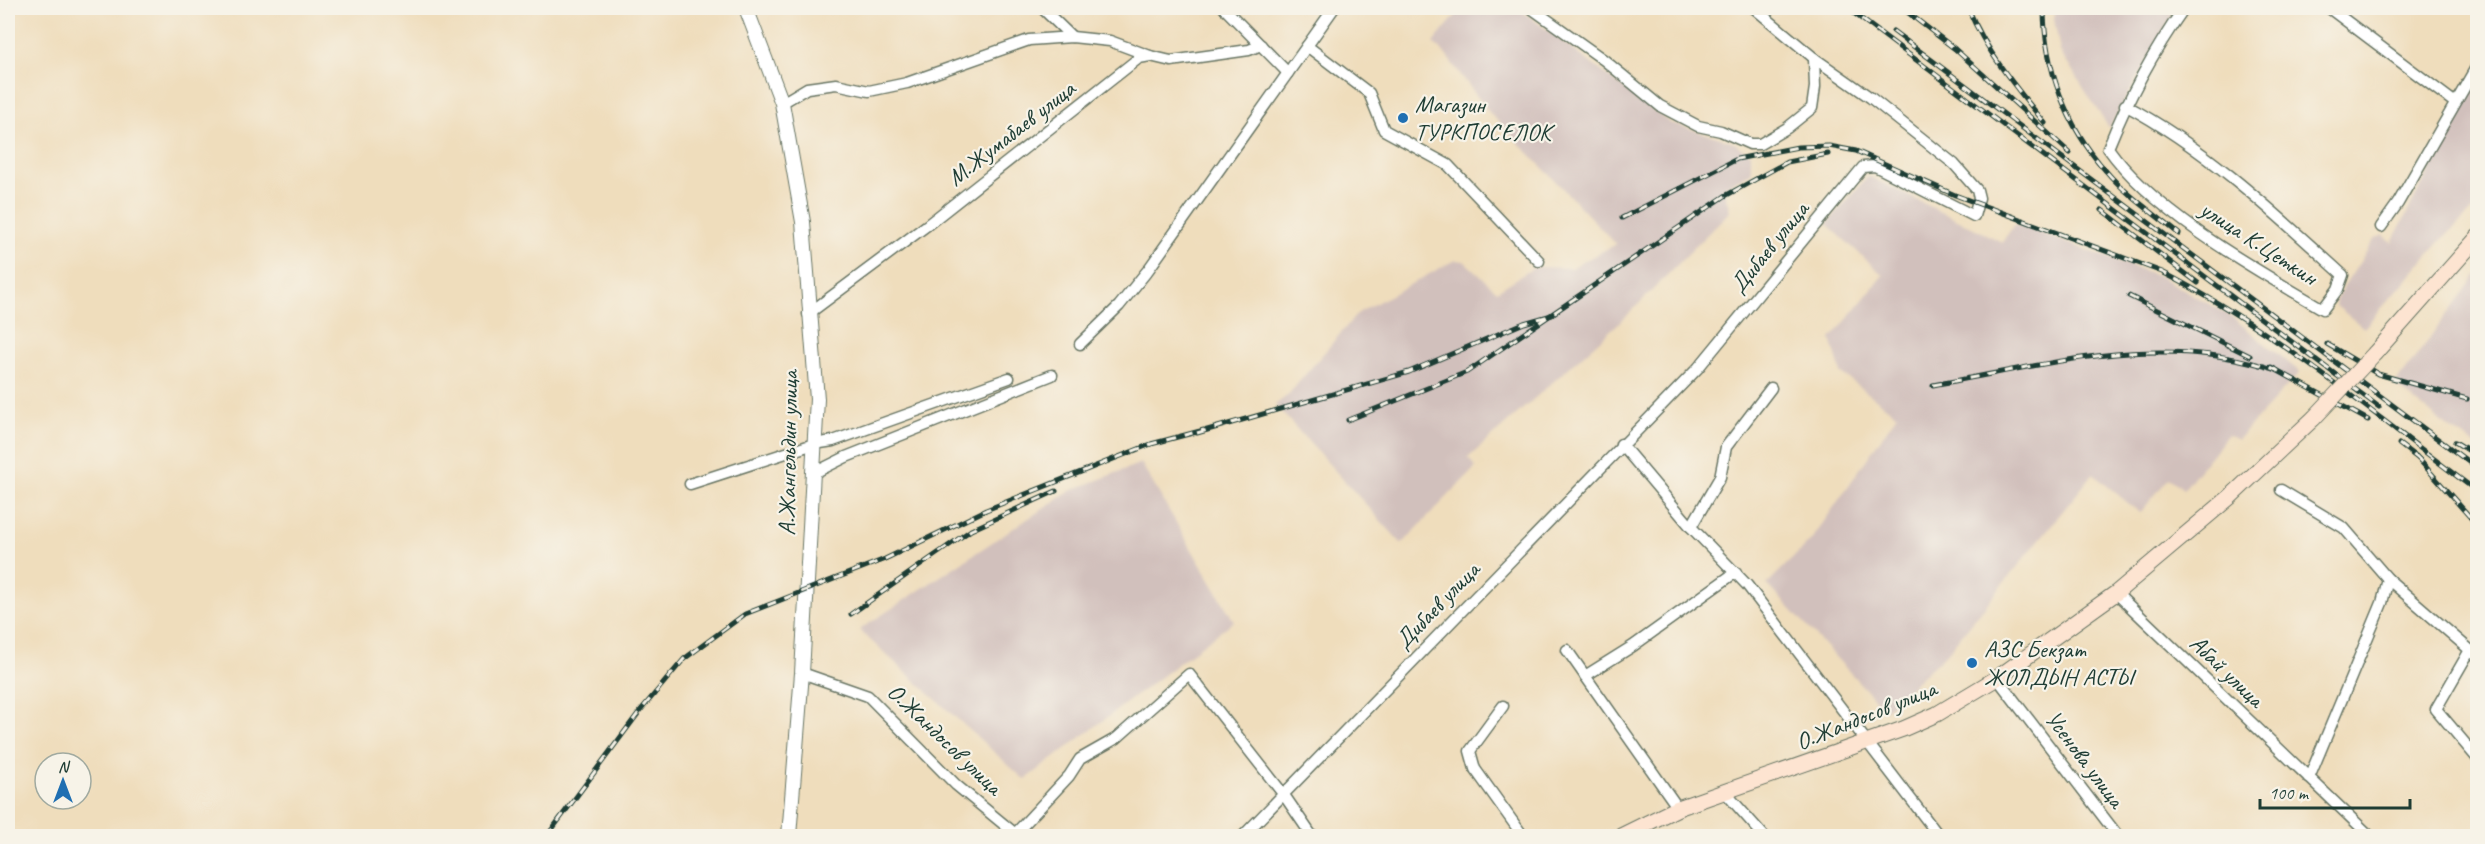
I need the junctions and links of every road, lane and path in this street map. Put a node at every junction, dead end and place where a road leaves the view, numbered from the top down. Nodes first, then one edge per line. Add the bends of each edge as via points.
1 (746, 8) edge
2 (1042, 8) edge
3 (1224, 8) edge
4 (1334, 8) edge
5 (1531, 8) edge
6 (1754, 8) edge
7 (2184, 8) edge
8 (2329, 8) edge
9 (1072, 37) junction
10 (1261, 45) junction
11 (1307, 46) junction
12 (1150, 56) junction
13 (1814, 58) junction
14 (2478, 64) edge
15 (1288, 73) junction
16 (2454, 102) junction
17 (782, 103) junction
18 (2125, 105) junction
19 (2381, 226) dead end
20 (2478, 237) edge
21 (1539, 261) dead end
22 (808, 314) junction
23 (1080, 344) dead end
24 (1052, 375) dead end
25 (1009, 378) dead end
26 (1771, 388) dead end
27 (814, 444) junction
28 (1621, 444) junction
29 (814, 473) junction
30 (690, 483) dead end
31 (2281, 490) dead end
32 (1691, 527) junction
33 (1736, 572) junction
34 (2388, 579) junction
35 (2116, 593) junction
36 (1567, 650) dead end
37 (2474, 653) edge
38 (802, 673) junction
39 (1585, 676) junction
40 (1997, 678) junction
41 (1503, 705) dead end
42 (1868, 743) junction
43 (2478, 759) edge
44 (2309, 778) junction
45 (1724, 791) junction
46 (1284, 795) junction
47 (1678, 808) junction
48 (1016, 835) edge
49 (789, 837) edge
50 (1243, 837) edge
51 (1312, 837) edge
52 (1523, 837) edge
53 (1621, 837) edge
54 (1764, 837) edge
55 (1939, 837) edge
56 (2118, 837) edge
57 (2370, 837) edge

1 - 17 street, А.Жангельдин улица
2 - 9 street
3 - 10 street
4 - 11 street
5 - 13 street via 1660,106 1698,126 1750,144 1770,140 1812,108
6 - 13 street
7 - 18 street
8 - 16 street
9 - 12 street via 1110,40
9 - 17 street via 1029,40 907,83 868,91 836,84 807,88
10 - 12 street via 1172,61
10 - 15 street
11 - 15 street
11 - 21 street via 1369,93 1384,130 1448,165
12 - 22 street, М.Жумабаев улица via 1139,58
13 - 28 street, Дибаев улица via 1937,150 1969,180 1979,198 1974,216 1875,166 1863,167 1698,368
14 - 16 street
15 - 23 street via 1148,270 1119,306
16 - 19 street
17 - 22 street, А.Жангельдин улица via 802,222
18 - 18 street, улица К.Цеткин via 2197,152 2287,223 2343,275 2338,290 2323,309 2249,265 2126,173 2108,148
20 - 35 main road, О.Жандосов улица, bridge via 2314,418 2230,497
22 - 27 street, А.Жангельдин улица via 817,399
24 - 29 street
25 - 27 street via 833,441
26 - 32 street via 1726,447 1720,477
27 - 29 street, А.Жангельдин улица
27 - 30 street
28 - 32 street
28 - 46 street, Дибаев улица
29 - 38 street, А.Жангельдин улица
31 - 34 street via 2344,528
32 - 33 street
33 - 39 street
33 - 42 street
34 - 37 street
34 - 44 street via 2382,603
35 - 40 main road, О.Жандосов улица
35 - 44 street, Абай улица
36 - 39 street
37 - 43 street via 2436,709
38 - 48 street, О.Жандосов улица via 868,696 956,785
38 - 49 street, А.Жангельдин улица
39 - 47 street
40 - 42 main road, О.Жандосов улица via 1936,714
40 - 56 street, Усенова улица
41 - 52 street via 1470,751 1475,769
42 - 45 main road, О.Жандосов улица
42 - 55 street
44 - 57 street, Абай улица
45 - 47 main road, О.Жандосов улица
45 - 54 street
46 - 48 street via 1189,674 1118,738 1080,759
46 - 50 street, Дибаев улица
46 - 51 street
47 - 53 main road, О.Жандосов улица

